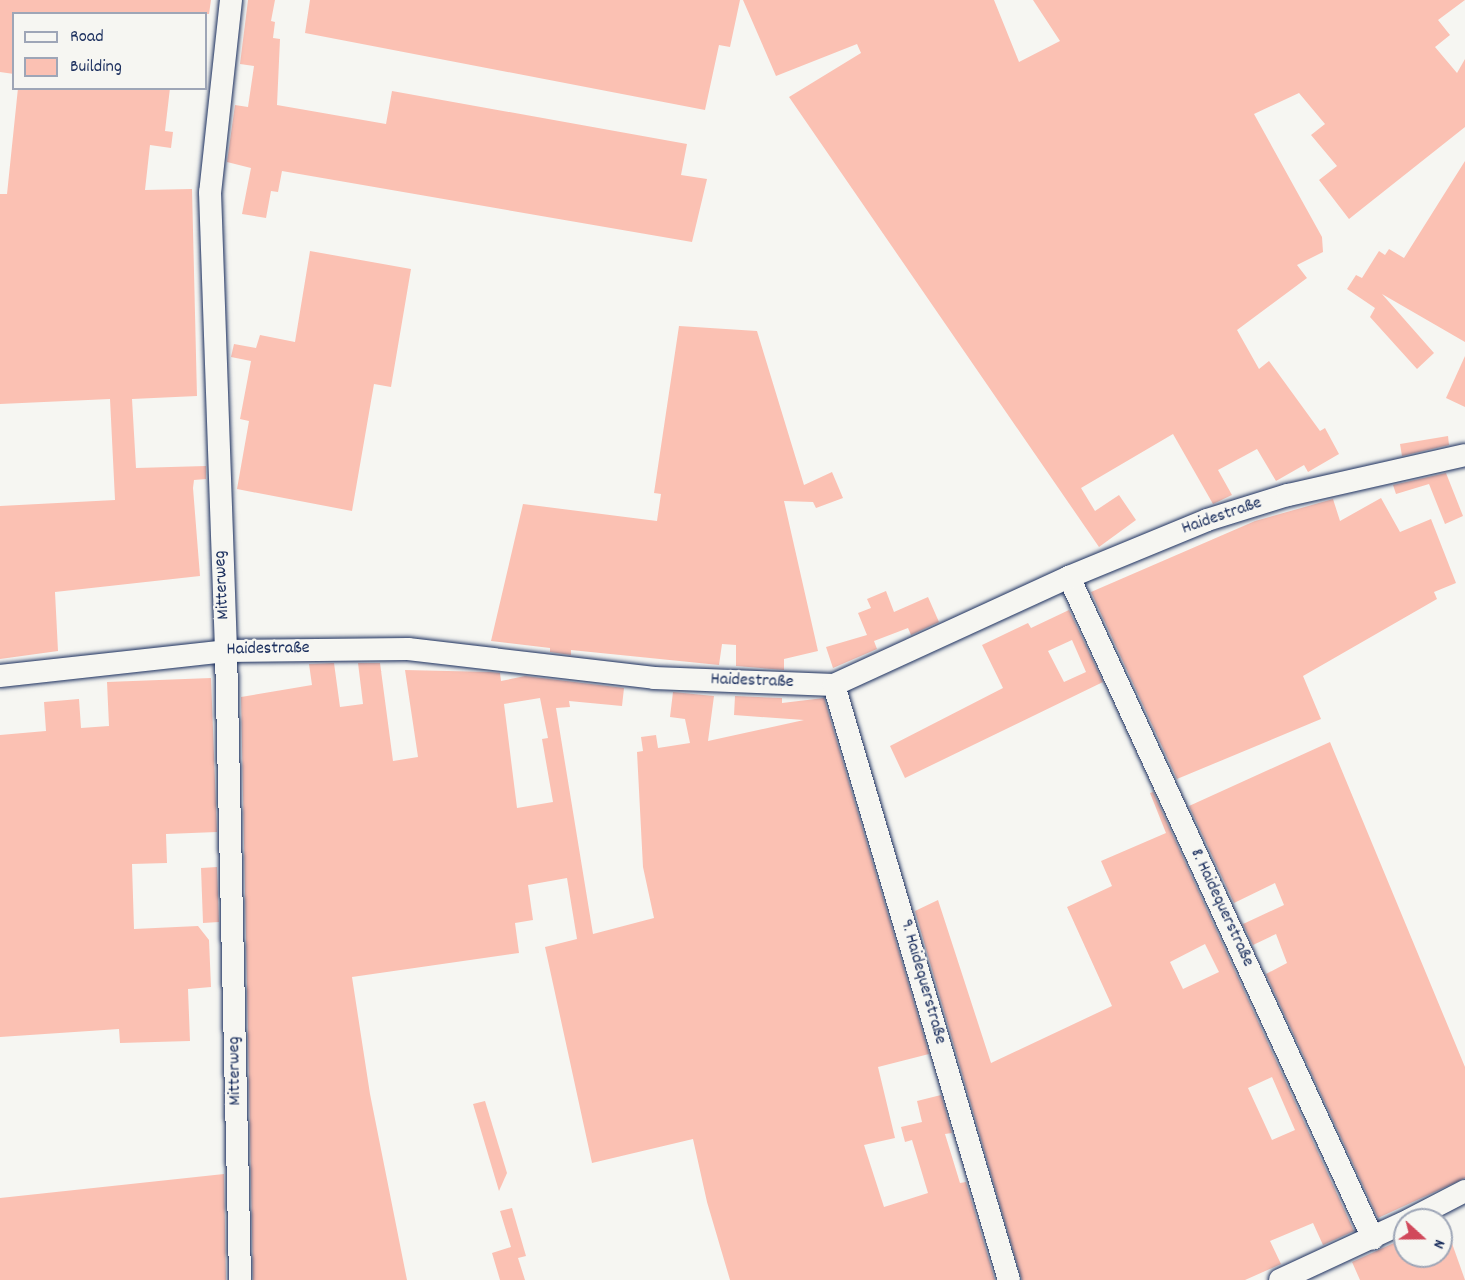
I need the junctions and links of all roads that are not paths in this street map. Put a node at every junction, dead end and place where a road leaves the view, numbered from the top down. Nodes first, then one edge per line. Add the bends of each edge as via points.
1 (231, 0) edge
2 (1465, 455) edge
3 (1069, 577) junction
4 (226, 651) junction
5 (0, 676) edge
6 (834, 685) junction
7 (1465, 1191) edge
8 (1432, 1208) edge
9 (1393, 1228) edge
10 (1373, 1239) junction
11 (240, 1280) edge
12 (1009, 1280) edge
13 (1280, 1280) edge

1 - 4 street, Mitterweg via 210,192
2 - 3 street, Haidestraße via 1409,464 1268,501 1207,520
3 - 6 street, Haidestraße
3 - 10 street, 8. Haidequerstraße
4 - 5 street, Haidestraße
4 - 6 street, Haidestraße via 408,649 654,678
4 - 11 street, Mitterweg
6 - 12 street, 9. Haidequerstraße
7 - 8 street
9 - 10 street
10 - 13 street

